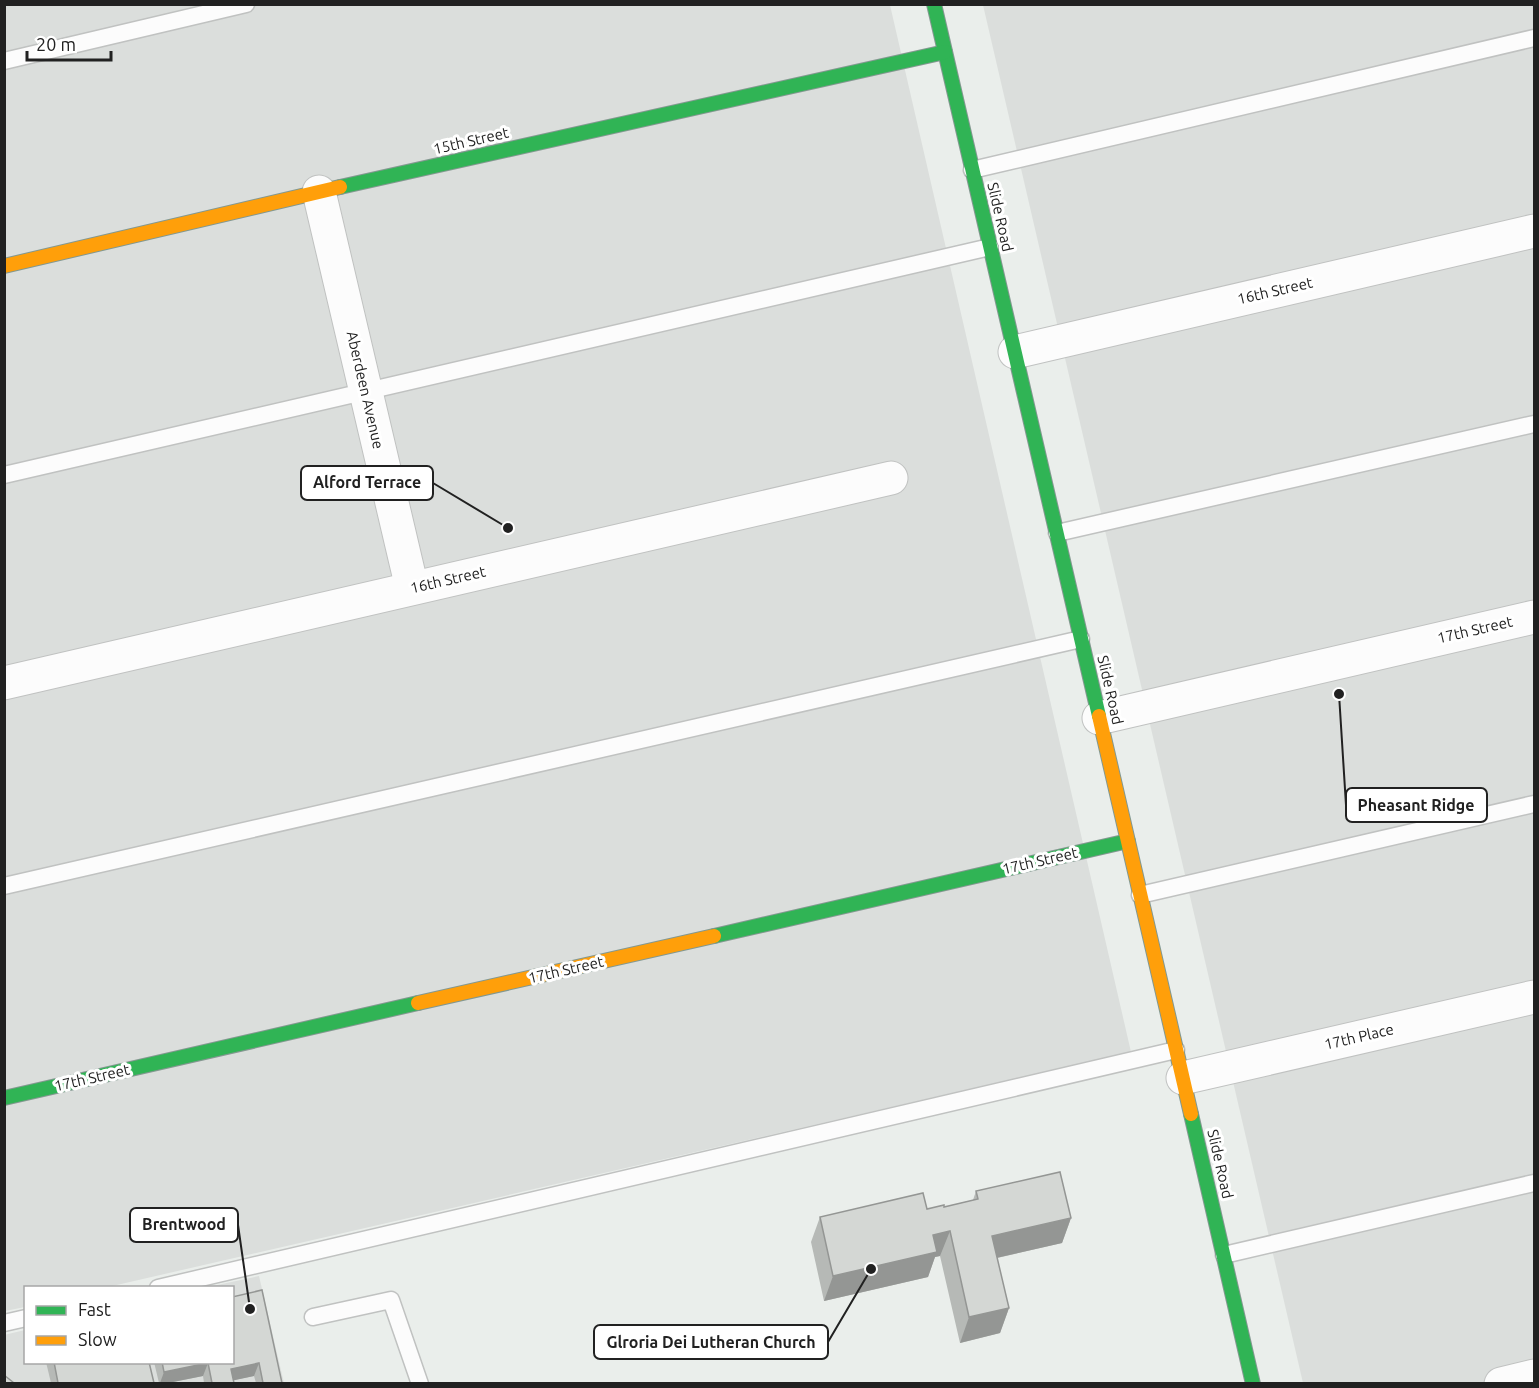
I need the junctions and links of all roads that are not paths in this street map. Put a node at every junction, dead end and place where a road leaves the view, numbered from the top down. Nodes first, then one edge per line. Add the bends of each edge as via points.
1 (246, 4) edge
2 (934, 4) edge
3 (1534, 38) edge
4 (945, 52) junction
5 (4, 61) edge
6 (972, 170) junction
7 (319, 192) junction
8 (1534, 231) edge
9 (990, 247) junction
10 (4, 267) edge
11 (1015, 352) junction
12 (366, 392) junction
13 (1534, 424) edge
14 (4, 475) edge
15 (891, 478) dead end
16 (1057, 533) junction
17 (412, 588) junction
18 (1534, 616) edge
19 (1081, 639) junction
20 (4, 683) edge
21 (1099, 718) junction
22 (1534, 804) edge
23 (1128, 841) junction
24 (4, 886) edge
25 (1140, 895) junction
26 (1534, 997) edge
27 (1180, 1064) junction
28 (4, 1098) edge
29 (1534, 1183) edge
30 (1224, 1255) junction
31 (163, 1286) edge
32 (313, 1317) dead end
33 (24, 1318) edge
34 (4, 1323) edge
35 (1534, 1376) edge
36 (420, 1383) edge
37 (1252, 1383) edge
38 (1500, 1383) edge

1 - 5 lane
2 - 4 street, Slide Road
3 - 6 lane
4 - 6 street, Slide Road
4 - 7 street, 15th Street
6 - 9 street, Slide Road
7 - 10 street, 15th Street
7 - 12 street, Aberdeen Avenue
8 - 11 street, 16th Street
9 - 11 street, Slide Road
9 - 12 lane
11 - 16 street, Slide Road
12 - 14 lane
12 - 17 street, Aberdeen Avenue
13 - 16 lane
15 - 17 street, 16th Street
16 - 19 street, Slide Road
17 - 20 street, 16th Street
18 - 21 street, 17th Street
19 - 21 street, Slide Road
19 - 24 lane
21 - 23 street, Slide Road
22 - 25 lane
23 - 25 street, Slide Road
23 - 28 street, 17th Street
25 - 27 street, Slide Road
26 - 27 street, 17th Place
27 - 30 street, Slide Road
27 - 31 lane
29 - 30 lane
30 - 37 street, Slide Road
32 - 36 lane via 391,1300
33 - 34 lane
35 - 38 street

